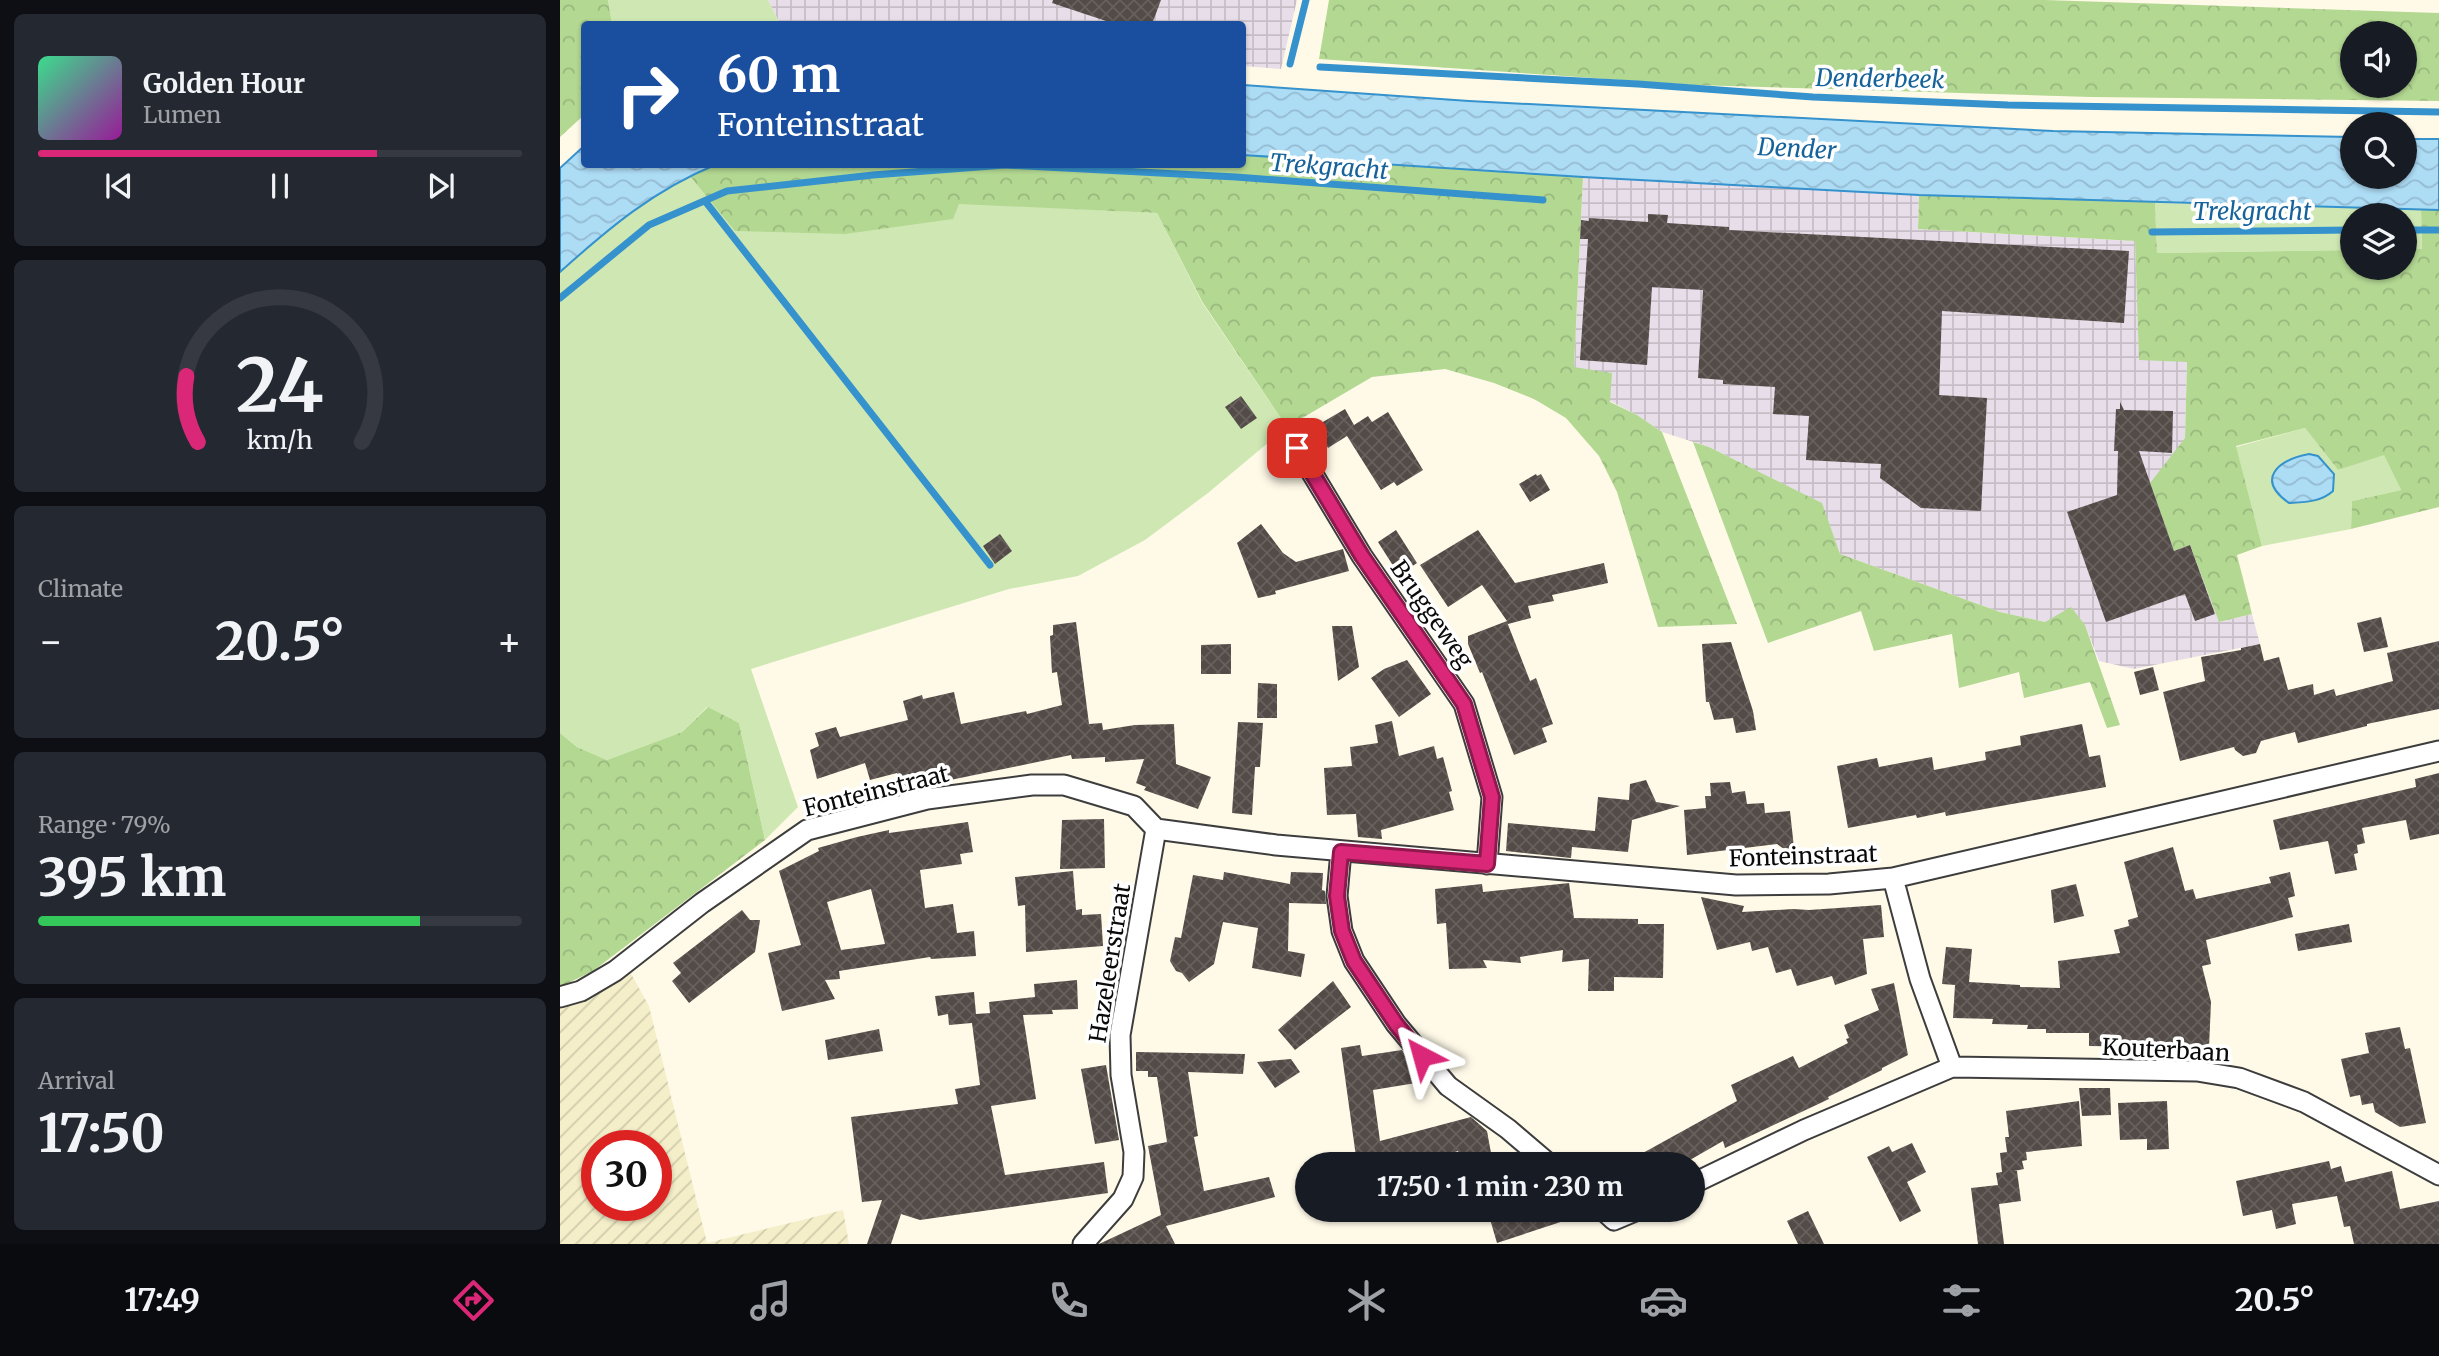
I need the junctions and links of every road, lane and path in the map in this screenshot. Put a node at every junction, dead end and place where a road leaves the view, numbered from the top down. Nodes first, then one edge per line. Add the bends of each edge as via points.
1 (1297, 448) dead end
2 (2439, 751) edge
3 (1155, 834) junction
4 (1341, 852) junction
5 (1487, 864) junction
6 (1893, 878) junction
7 (560, 997) edge
8 (1952, 1068) junction
9 (1535, 1152) edge
10 (2439, 1175) edge
11 (1705, 1178) edge
12 (1083, 1244) edge

1 - 5 street, Bruggeweg via 1362,556 1464,704 1492,797
2 - 6 street, Fonteinstraat
3 - 4 street, Fonteinstraat
3 - 7 street, Fonteinstraat via 1134,806 1064,785 927,799 807,830 615,971 581,991
3 - 12 street, Hazeleerstraat via 1120,1035 1133,1177 1123,1199
4 - 5 street, Fonteinstraat
4 - 9 street via 1337,896 1342,931 1354,961 1396,1024 1448,1086
5 - 6 street, Fonteinstraat via 1736,885
6 - 8 street via 1920,979
8 - 10 street, Kouterbaan via 2197,1071 2239,1079 2304,1102
8 - 11 street, Kouterbaan

